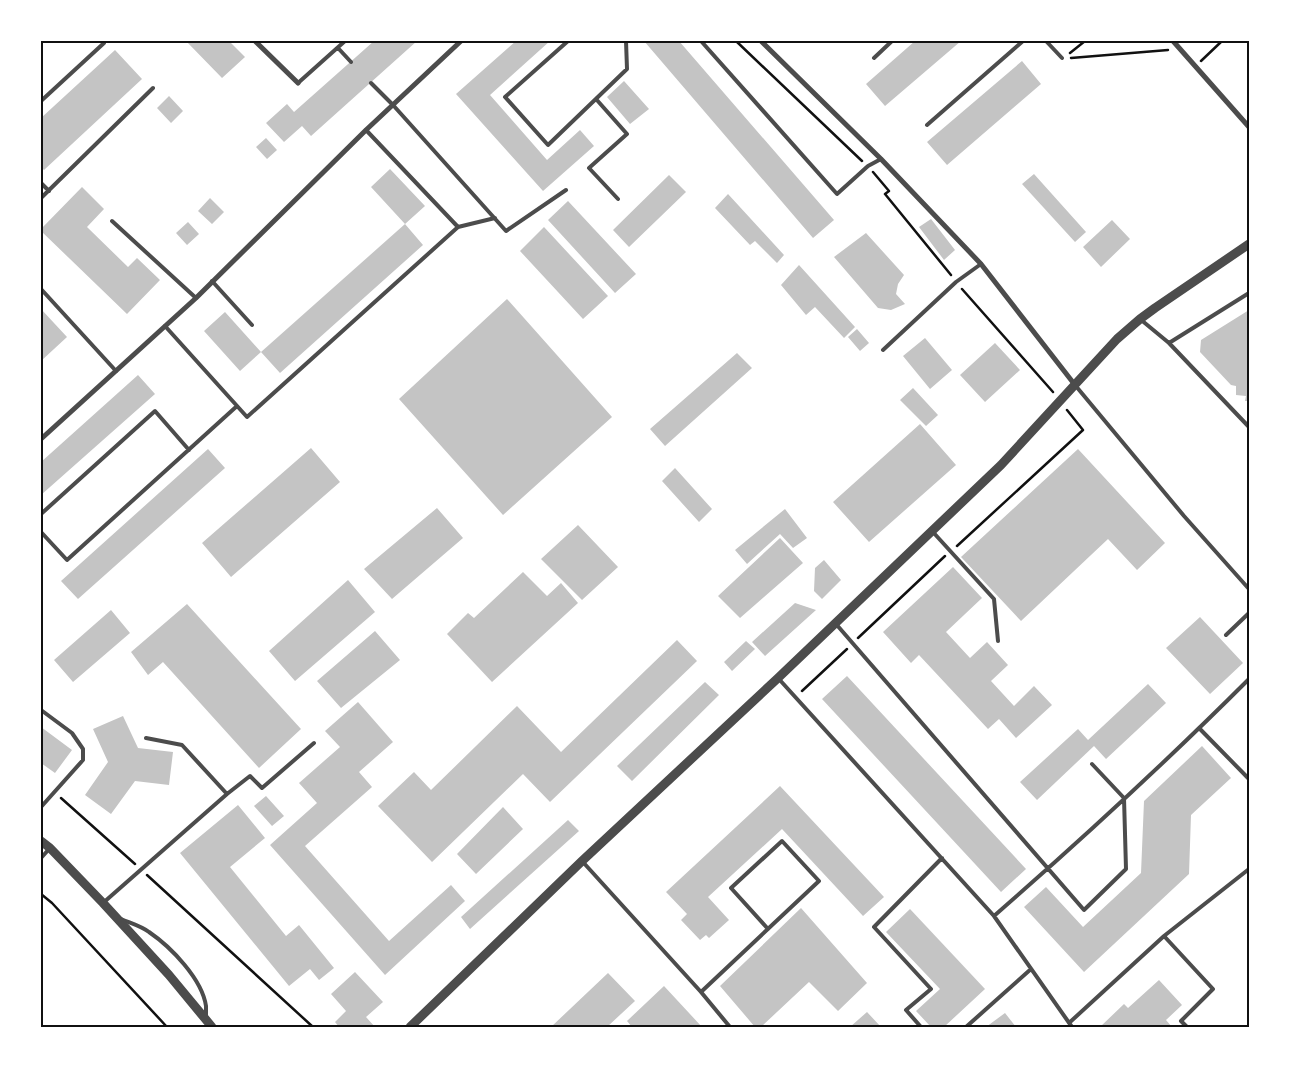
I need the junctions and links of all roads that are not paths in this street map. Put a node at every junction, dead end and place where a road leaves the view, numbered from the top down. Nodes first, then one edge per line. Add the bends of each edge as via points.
1 (255, 41) edge
2 (345, 41) edge
3 (461, 41) edge
4 (568, 41) edge
5 (626, 41) edge
6 (701, 41) edge
7 (761, 41) edge
8 (892, 41) edge
9 (1023, 41) edge
10 (1046, 41) edge
11 (1173, 41) edge
12 (104, 43) dead end
13 (338, 48) junction
14 (874, 58) dead end
15 (1062, 58) road end
16 (351, 62) dead end
17 (298, 83) joint
18 (370, 83) dead end
19 (153, 88) dead end
20 (596, 99) junction
21 (41, 101) edge
22 (392, 105) junction
23 (927, 125) dead end
24 (1249, 127) edge
25 (366, 130) junction
26 (881, 159) junction
27 (41, 183) edge
28 (566, 190) dead end
29 (49, 191) junction
30 (41, 198) edge
31 (618, 199) dead end
32 (495, 218) junction
33 (112, 221) dead end
34 (458, 227) junction
35 (1249, 244) edge
36 (981, 264) junction
37 (212, 281) junction
38 (41, 289) edge
39 (1249, 293) edge
40 (196, 298) junction
41 (1140, 319) junction
42 (252, 325) dead end
43 (165, 326) junction
44 (1169, 343) junction
45 (883, 350) dead end
46 (116, 371) junction
47 (1075, 385) junction
48 (237, 406) junction
49 (1249, 427) edge
50 (41, 439) edge
51 (189, 450) junction
52 (41, 514) edge
53 (932, 531) junction
54 (41, 532) edge
55 (1249, 589) edge
56 (1249, 613) edge
57 (835, 623) junction
58 (1226, 635) dead end
59 (998, 641) dead end
60 (778, 678) junction
61 (1249, 679) edge
62 (41, 710) edge
63 (1199, 728) junction
64 (146, 738) dead end
65 (314, 743) dead end
66 (1092, 764) dead end
67 (1249, 779) edge
68 (227, 794) junction
69 (1124, 798) junction
70 (41, 807) edge
71 (41, 841) edge
72 (50, 848) junction
73 (41, 858) edge
74 (942, 858) junction
75 (582, 861) junction
76 (1048, 869) junction
77 (1249, 869) edge
78 (103, 903) junction
79 (115, 916) junction
80 (994, 916) junction
81 (768, 929) junction
82 (1164, 936) junction
83 (1031, 969) junction
84 (701, 992) junction
85 (209, 1023) edge
86 (1071, 1025) edge
87 (410, 1027) edge
88 (730, 1027) edge
89 (921, 1027) edge
90 (966, 1027) edge
91 (1187, 1027) edge

1 - 17 street
2 - 13 lane
3 - 22 street
4 - 20 lane via 505,97 548,145
5 - 20 lane via 627,69
6 - 26 lane via 837,194 868,166
7 - 26 street
8 - 14 lane
9 - 23 lane
10 - 15 lane
11 - 24 street
12 - 21 lane
13 - 16 lane
13 - 17 lane
18 - 22 lane
19 - 29 lane
20 - 31 lane via 627,134 590,168
22 - 25 street
22 - 32 lane
25 - 34 lane
25 - 37 street
26 - 36 street
27 - 29 lane
28 - 32 lane via 506,231
29 - 30 lane
32 - 34 lane
33 - 40 lane
34 - 48 lane via 247,417
35 - 41 street
36 - 45 lane via 956,282
36 - 47 street
37 - 40 street
37 - 42 lane
38 - 46 lane
39 - 44 lane
40 - 43 street
41 - 44 lane
41 - 47 street
43 - 46 street
43 - 48 lane
44 - 49 lane
46 - 50 street
47 - 53 street via 1001,465
47 - 55 lane
48 - 51 lane
51 - 52 lane via 154,411
51 - 54 lane via 67,560
53 - 57 street
53 - 59 lane via 994,599
56 - 58 lane
57 - 60 street
57 - 76 lane
60 - 74 lane
60 - 75 street
61 - 63 lane
62 - 70 lane via 72,733 83,749 83,760
63 - 67 lane
63 - 69 lane
64 - 68 lane via 182,745
65 - 68 lane via 262,788 250,776
66 - 69 lane
68 - 78 lane
69 - 76 lane
69 - 76 lane via 1126,869 1084,910
71 - 72 street
72 - 73 lane
72 - 78 street
74 - 80 lane
74 - 89 lane via 874,927 931,989 906,1010
75 - 84 lane
75 - 87 street
76 - 80 lane
77 - 82 lane
78 - 79 street
79 - 85 street
79 - 85 lane via 148,931 183,963 197,982
80 - 83 lane
81 - 81 lane via 819,881 782,841 732,888
81 - 84 lane
82 - 86 lane
82 - 91 lane via 1213,989 1181,1021
83 - 86 lane
83 - 90 lane
84 - 88 lane

